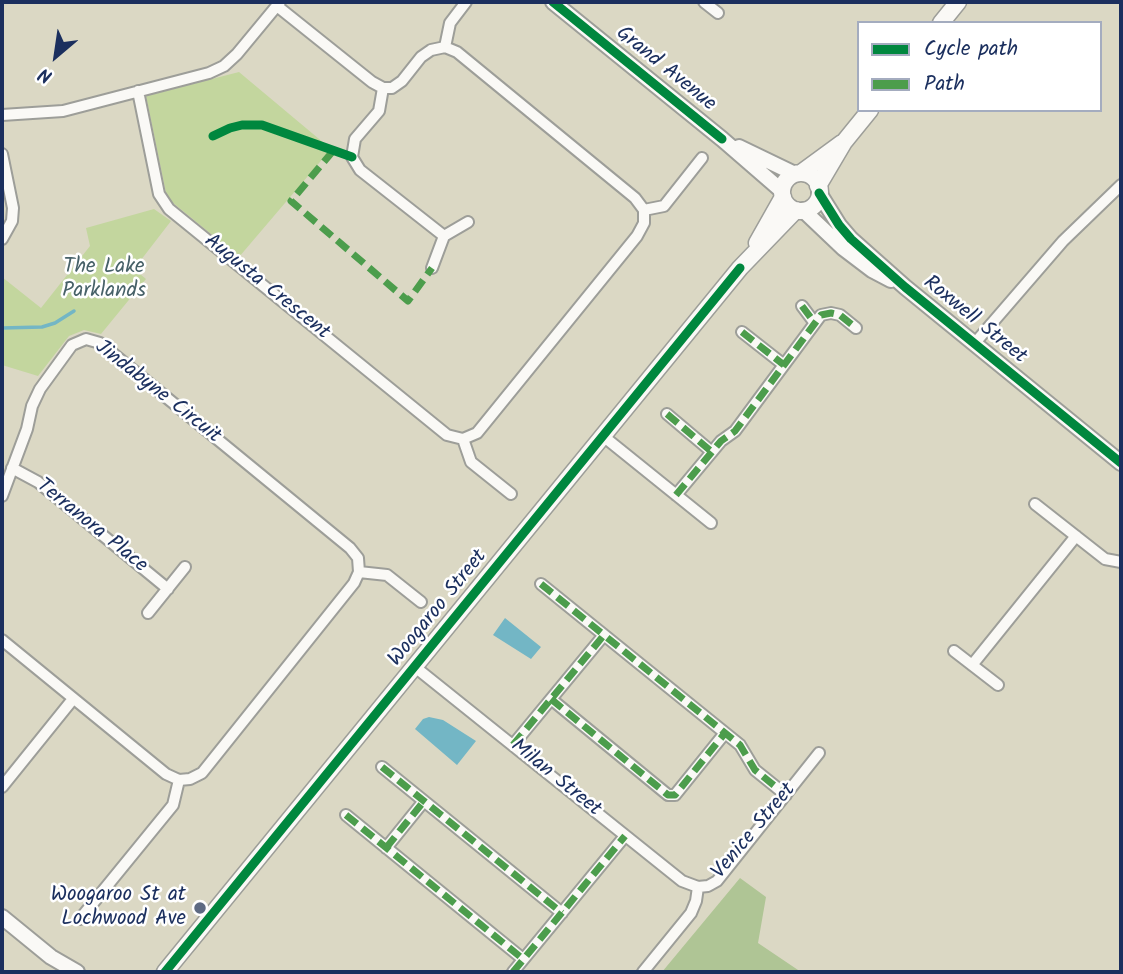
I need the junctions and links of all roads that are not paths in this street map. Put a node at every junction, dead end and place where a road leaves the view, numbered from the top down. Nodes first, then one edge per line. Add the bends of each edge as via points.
1 (466, 2) edge
2 (553, 2) edge
3 (704, 2) edge
4 (958, 2) edge
5 (279, 4) edge
6 (718, 13) dead end
7 (943, 21) edge
8 (445, 47) junction
9 (383, 88) junction
10 (138, 91) junction
11 (868, 112) edge
12 (2, 115) edge
13 (722, 139) junction
14 (844, 142) junction
15 (2, 154) edge
16 (702, 158) dead end
17 (798, 174) junction
18 (1121, 185) edge
19 (819, 190) junction
20 (782, 194) junction
21 (644, 210) junction
22 (800, 210) junction
23 (468, 222) dead end
24 (444, 236) junction
25 (2, 239) edge
26 (432, 268) dead end
27 (740, 268) junction
28 (905, 287) junction
29 (802, 306) dead end
30 (814, 322) junction
31 (856, 328) dead end
32 (743, 332) dead end
33 (974, 344) junction
34 (784, 365) junction
35 (667, 414) dead end
36 (603, 436) junction
37 (463, 439) junction
38 (712, 452) junction
39 (1121, 463) edge
40 (12, 468) junction
41 (511, 494) dead end
42 (676, 495) junction
43 (2, 496) edge
44 (1035, 504) dead end
45 (711, 523) dead end
46 (1076, 536) junction
47 (1121, 562) edge
48 (186, 567) dead end
49 (359, 572) junction
50 (541, 584) dead end
51 (168, 589) junction
52 (421, 602) dead end
53 (148, 612) dead end
54 (604, 635) junction
55 (2, 640) edge
56 (954, 650) dead end
57 (972, 665) junction
58 (415, 667) junction
59 (998, 685) dead end
60 (73, 699) junction
61 (551, 699) junction
62 (725, 733) junction
63 (513, 745) junction
64 (819, 754) dead end
65 (382, 767) dead end
66 (179, 780) junction
67 (2, 786) edge
68 (786, 795) junction
69 (424, 801) junction
70 (345, 814) dead end
71 (625, 836) junction
72 (386, 848) junction
73 (698, 887) junction
74 (562, 913) junction
75 (2, 917) edge
76 (80, 919) dead end
77 (51, 957) junction
78 (523, 959) junction
79 (63, 972) edge
80 (77, 972) edge
81 (165, 972) edge
82 (513, 972) edge
83 (643, 972) edge

1 - 8 street via 450,23
2 - 13 street, Grand Avenue
3 - 6 street
4 - 7 main road
5 - 9 street
5 - 10 street via 224,66
8 - 9 street via 430,50 402,81
8 - 21 street via 522,105
9 - 24 street via 379,111 355,139 352,157 360,170
10 - 12 street via 63,111
10 - 37 street, Augusta Crescent via 159,194 169,209 447,435
11 - 14 main road, Woogaroo Street
13 - 17 street, Grand Avenue
13 - 20 street, Grand Avenue
14 - 17 main road, Woogaroo Street
14 - 19 main road, Woogaroo Street
15 - 25 street via 13,208
16 - 21 street via 664,206
17 - 19 main road via 812,177
17 - 20 main road, Woogaroo Street via 786,180
18 - 33 street via 1040,266
19 - 22 main road, Woogaroo Street via 814,204
19 - 28 street, Roxwell Street via 851,239
20 - 22 main road via 790,207
20 - 27 main road, Woogaroo Street
21 - 37 street via 638,236 477,433
22 - 27 main road, Woogaroo Street
22 - 28 street, Roxwell Street via 872,270
23 - 24 street
24 - 26 street
27 - 36 main road, Woogaroo Street
28 - 33 street, Roxwell Street
29 - 30 street
30 - 31 street via 831,313
30 - 34 street
32 - 34 street
33 - 39 street, Roxwell Street
34 - 38 street via 734,431
35 - 38 street
36 - 42 street
36 - 58 main road, Woogaroo Street
37 - 41 street via 471,462
38 - 42 street
40 - 43 street, Jindabyne Circuit
40 - 49 street, Jindabyne Circuit via 40,389 72,345 86,339 100,343 350,548 358,558
40 - 51 street, Terranora Place via 38,482
42 - 45 street
44 - 46 street
46 - 47 street via 1105,559
46 - 57 street
48 - 51 street, Terranora Place
49 - 52 street via 387,575
49 - 66 street via 202,773
50 - 54 street
51 - 53 street, Terranora Place
54 - 61 street
54 - 62 street
55 - 60 street
56 - 57 street
57 - 59 street
58 - 63 street, Milan Street
58 - 81 main road, Woogaroo Street
60 - 66 street
60 - 67 street
61 - 62 street via 675,796
61 - 63 street
62 - 68 street via 755,770
63 - 71 street, Milan Street
64 - 68 street, Venice Street
65 - 69 street
66 - 76 street via 173,805
68 - 73 street, Venice Street via 717,881
69 - 72 street
69 - 74 street
70 - 72 street
71 - 73 street, Milan Street via 682,881
71 - 74 street
72 - 78 street
73 - 83 street, Venice Street via 691,913
74 - 78 street
75 - 77 street
77 - 79 street
77 - 80 street
78 - 82 street

